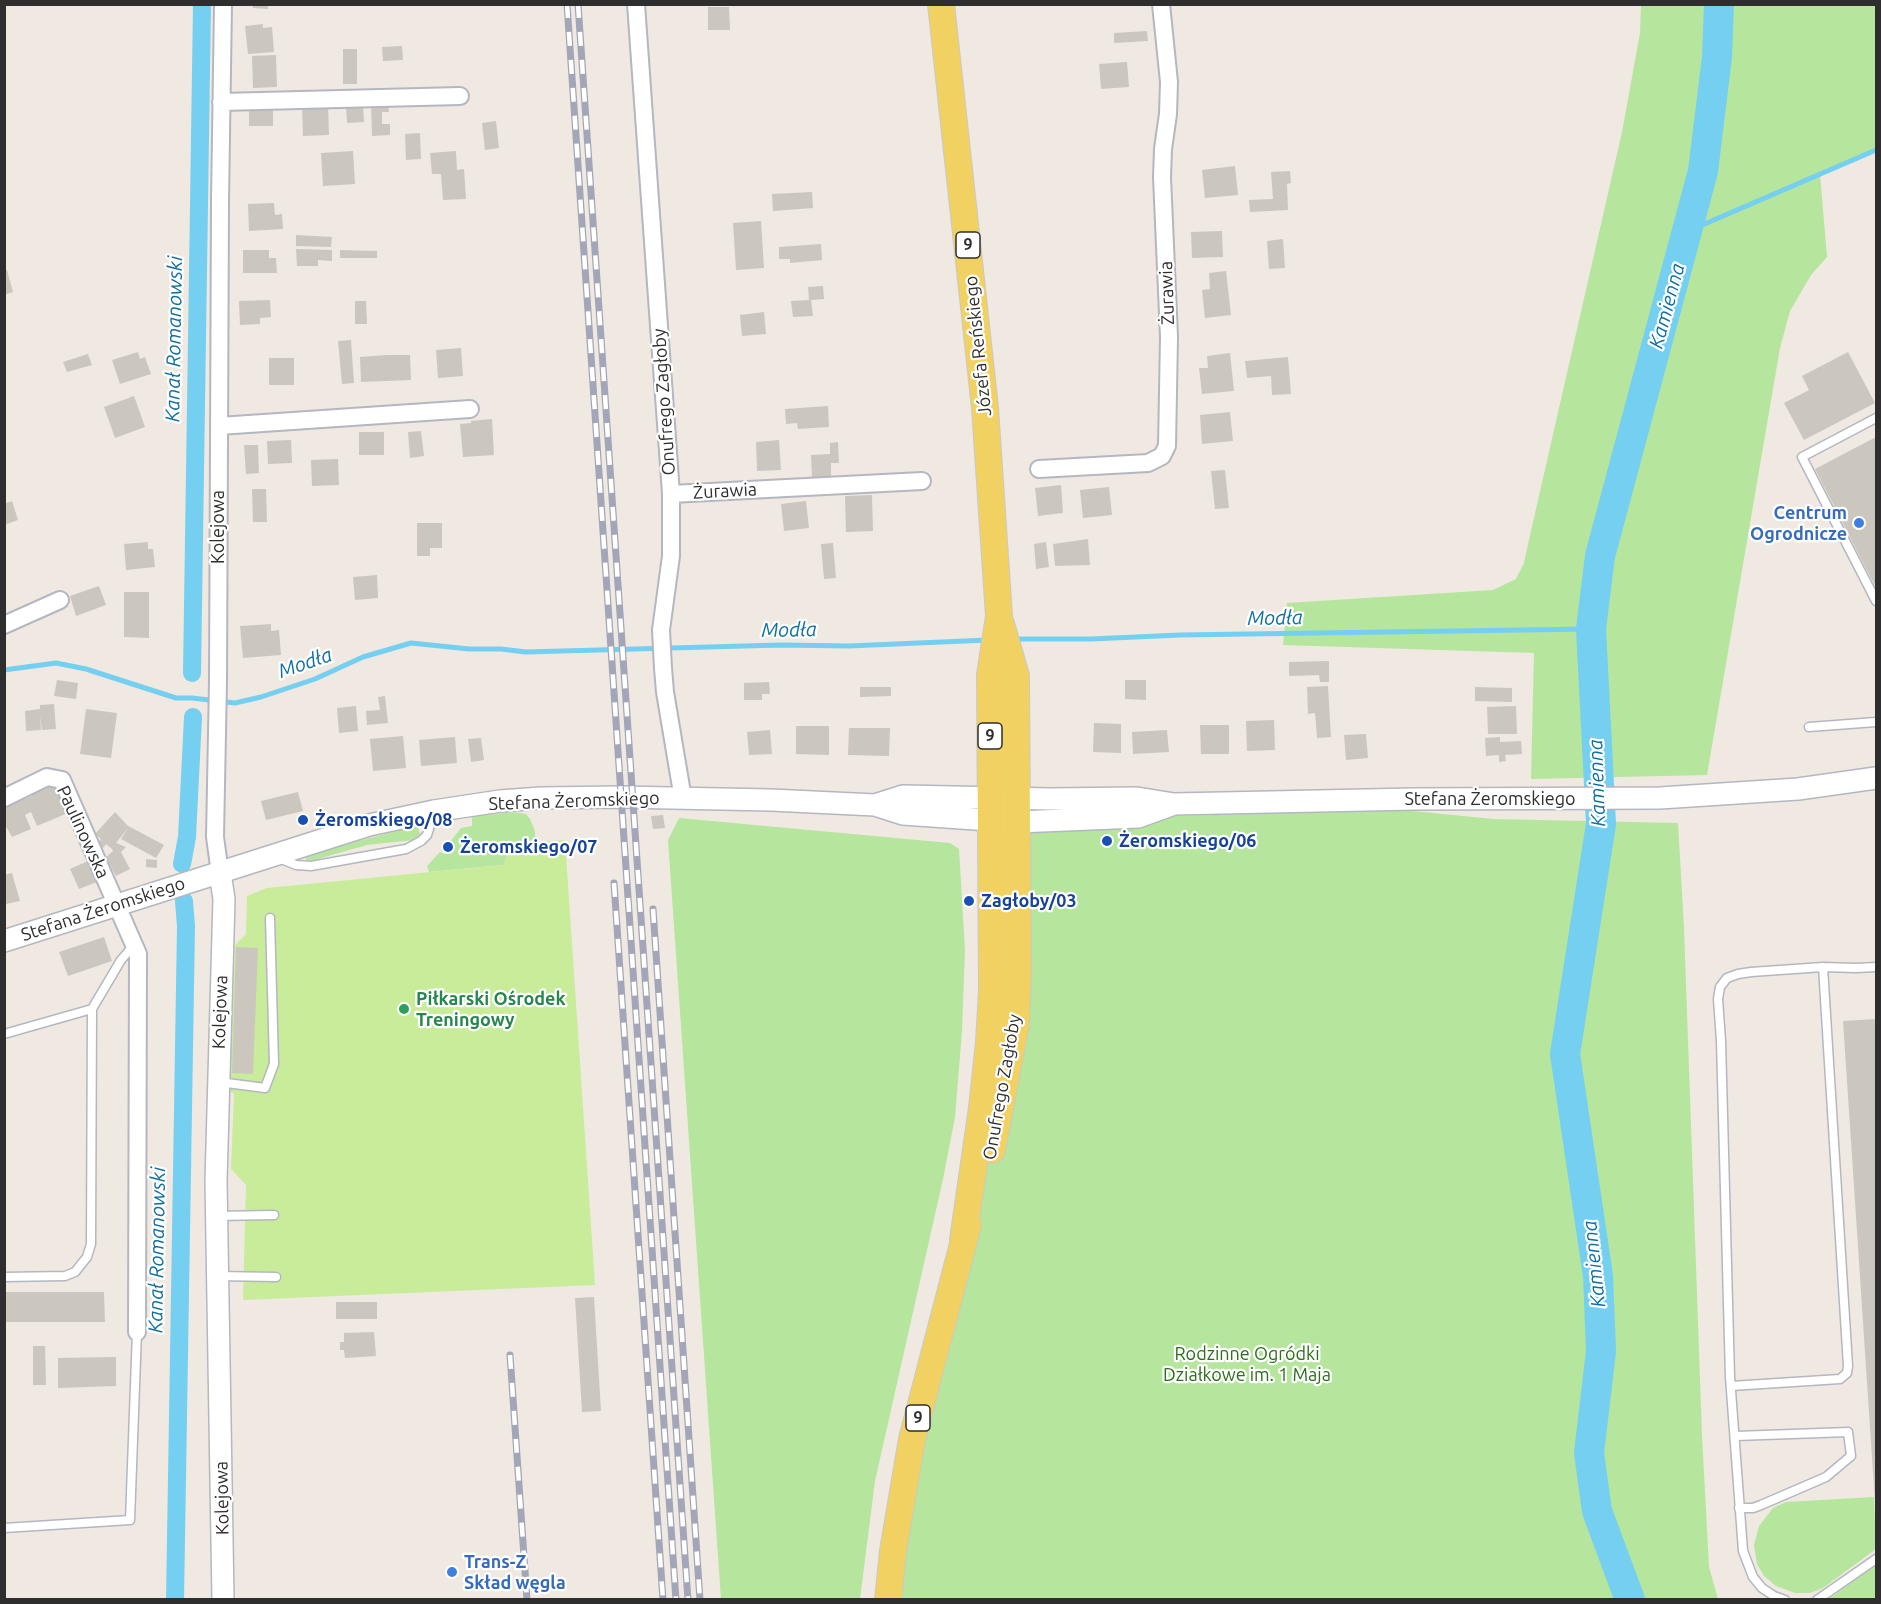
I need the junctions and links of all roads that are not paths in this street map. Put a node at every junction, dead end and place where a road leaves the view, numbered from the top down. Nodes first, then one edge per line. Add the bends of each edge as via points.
1 (223, 4) edge
2 (636, 4) edge
3 (941, 4) edge
4 (1161, 4) edge
5 (460, 96) dead end
6 (221, 102) junction
7 (470, 409) dead end
8 (1876, 418) edge
9 (219, 426) junction
10 (1039, 469) dead end
11 (922, 481) dead end
12 (671, 494) junction
13 (60, 600) dead end
14 (1876, 601) edge
15 (999, 616) junction
16 (4, 625) edge
17 (1876, 722) edge
18 (1809, 727) dead end
19 (1876, 778) edge
20 (4, 798) edge
21 (683, 799) junction
22 (991, 809) junction
23 (1018, 810) junction
24 (434, 811) junction
25 (273, 855) junction
26 (220, 873) junction
27 (117, 905) junction
28 (270, 918) dead end
29 (4, 941) edge
30 (134, 944) junction
31 (1823, 967) junction
32 (1876, 967) edge
33 (92, 1009) junction
34 (4, 1035) edge
35 (218, 1082) junction
36 (274, 1215) dead end
37 (216, 1216) junction
38 (963, 1240) junction
39 (217, 1276) junction
40 (4, 1277) edge
41 (276, 1277) dead end
42 (137, 1332) joint
43 (1731, 1386) junction
44 (1736, 1436) junction
45 (1739, 1508) junction
46 (4, 1528) edge
47 (1876, 1559) edge
48 (223, 1599) edge
49 (888, 1599) edge
50 (1785, 1599) edge
51 (1817, 1599) edge

1 - 6 street, Kolejowa
2 - 12 street, Onufrego Zagłoby
3 - 15 main road, Józefa Reńskiego / 9 via 985,408
4 - 10 street, Żurawia via 1169,82 1162,177 1169,337 1167,446 1162,456 1148,463
5 - 6 street
6 - 9 street, Kolejowa
7 - 9 street
8 - 14 lane via 1802,457
9 - 26 street, Kolejowa via 215,837
11 - 12 street, Żurawia
12 - 21 street, Onufrego Zagłoby via 671,555 661,630 665,692
13 - 16 street
15 - 22 main road, Józefa Reńskiego / 9 via 990,675
15 - 23 main road, Józefa Reńskiego / 9 via 1016,676
17 - 18 lane
19 - 23 street, Stefana Żeromskiego via 1798,789 1660,798 1174,804 1138,817
20 - 27 street, Paulinowska via 47,777 62,780
21 - 22 street, Stefana Żeromskiego via 875,805 903,796
21 - 24 street, Stefana Żeromskiego via 541,798
22 - 23 street, Stefana Żeromskiego
22 - 38 main road, Onufrego Zagłoby / 9 via 989,1042
23 - 38 main road, Onufrego Zagłoby / 9 via 1016,1024 997,1130
24 - 25 street, Stefana Żeromskiego via 369,825
24 - 25 lane via 427,835 406,849 311,866 296,865
25 - 26 street, Stefana Żeromskiego
26 - 27 street, Stefana Żeromskiego
26 - 35 street, Kolejowa via 224,899
27 - 29 street, Stefana Żeromskiego
27 - 30 street
28 - 35 lane via 274,1064 265,1088
30 - 33 lane
30 - 42 street via 138,954
31 - 32 lane
31 - 43 lane via 1738,974 1719,987
31 - 43 lane via 1847,1373 1840,1379
33 - 34 lane
33 - 40 lane via 91,1244 87,1257 75,1272 64,1276
35 - 37 street, Kolejowa
36 - 37 lane
37 - 39 street, Kolejowa
38 - 49 main road, Onufrego Zagłoby / 9 via 912,1439
39 - 41 lane
39 - 48 street, Kolejowa
42 - 46 lane via 129,1520
43 - 44 lane
44 - 45 lane
44 - 45 lane via 1848,1432 1851,1456 1826,1476 1753,1508
45 - 50 lane via 1743,1551 1753,1577 1762,1588
47 - 51 lane

